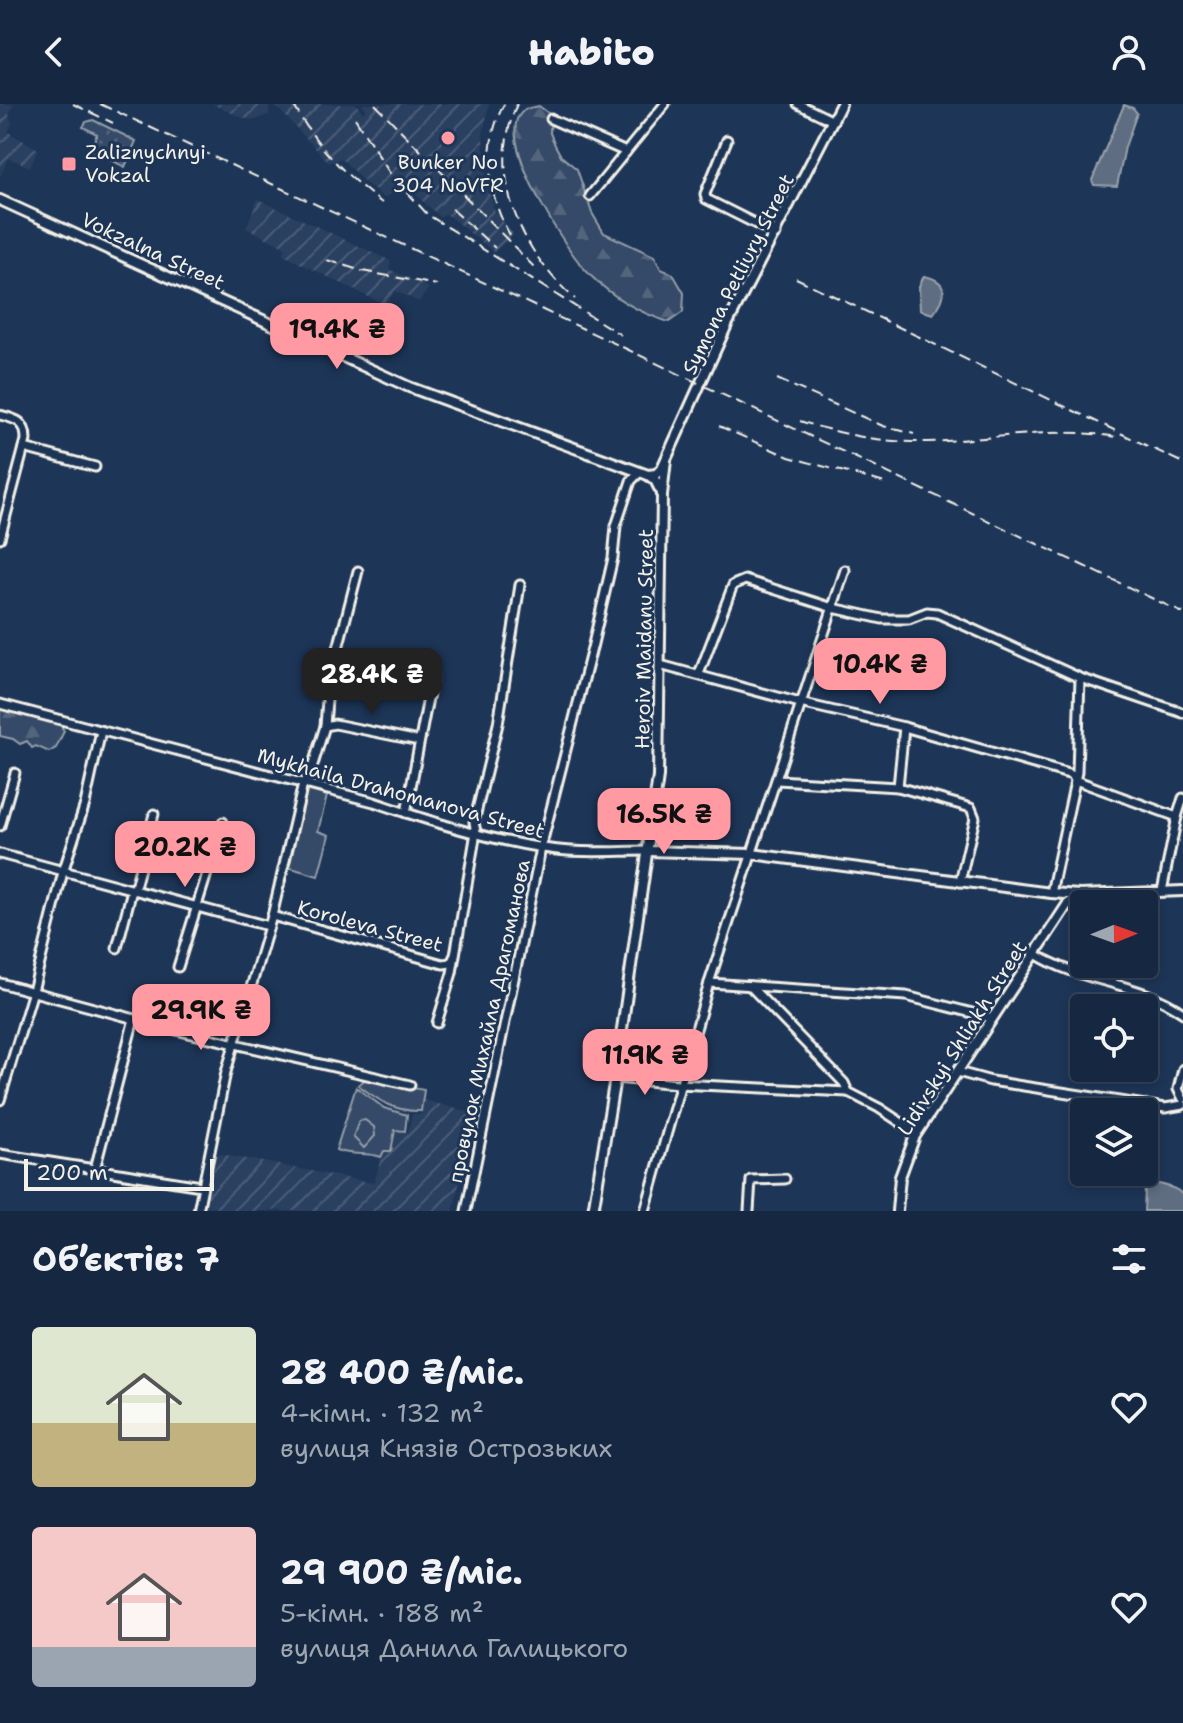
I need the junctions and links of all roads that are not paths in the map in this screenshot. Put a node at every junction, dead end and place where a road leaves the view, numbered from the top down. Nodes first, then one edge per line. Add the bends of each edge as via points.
1 (665, 104) edge
2 (798, 104) edge
3 (841, 104) edge
4 (551, 119) dead end
5 (833, 121) junction
6 (727, 140) dead end
7 (626, 152) junction
8 (590, 196) dead end
9 (0, 200) edge
10 (776, 234) junction
11 (0, 415) edge
12 (24, 448) junction
13 (666, 460) junction
14 (95, 467) dead end
15 (644, 474) junction
16 (662, 495) junction
17 (0, 538) edge
18 (845, 570) dead end
19 (358, 571) dead end
20 (520, 585) dead end
21 (833, 608) junction
22 (396, 661) dead end
23 (660, 665) junction
24 (699, 674) junction
25 (1080, 678) junction
26 (800, 703) junction
27 (0, 704) edge
28 (1183, 713) edge
29 (325, 726) junction
30 (904, 727) junction
31 (101, 731) junction
32 (419, 741) junction
33 (15, 773) dead end
34 (777, 780) junction
35 (1075, 780) junction
36 (303, 784) junction
37 (898, 787) junction
38 (1183, 798) edge
39 (406, 813) junction
40 (154, 814) dead end
41 (1177, 817) junction
42 (223, 822) dead end
43 (0, 826) edge
44 (476, 832) junction
45 (541, 848) junction
46 (648, 851) junction
47 (0, 854) edge
48 (752, 854) junction
49 (63, 872) junction
50 (960, 882) junction
51 (133, 890) junction
52 (1158, 891) edge
53 (1162, 891) junction
54 (1183, 891) edge
55 (1051, 893) junction
56 (1070, 894) edge
57 (1070, 903) edge
58 (195, 907) junction
59 (272, 916) junction
60 (268, 926) junction
61 (117, 948) dead end
62 (1034, 953) junction
63 (455, 955) junction
64 (178, 967) dead end
65 (0, 983) edge
66 (709, 983) junction
67 (750, 986) junction
68 (33, 991) junction
69 (1183, 1013) edge
70 (992, 1018) junction
71 (134, 1019) junction
72 (437, 1023) dead end
73 (234, 1043) junction
74 (1183, 1069) edge
75 (958, 1072) junction
76 (615, 1078) junction
77 (678, 1084) junction
78 (2, 1085) edge
79 (410, 1085) dead end
80 (848, 1092) junction
81 (0, 1100) edge
82 (1183, 1102) edge
83 (917, 1133) junction
84 (0, 1154) edge
85 (95, 1169) junction
86 (785, 1179) dead end
87 (201, 1186) junction
88 (198, 1210) edge
89 (209, 1211) edge
90 (466, 1211) edge
91 (593, 1211) edge
92 (645, 1211) edge
93 (749, 1211) edge
94 (897, 1211) edge

1 - 7 street
2 - 5 street
3 - 5 street, Symona Petliury Street
4 - 7 street
5 - 10 street, Symona Petliury Street
6 - 10 street via 706,199
7 - 8 street
9 - 15 street, Vokzalna Street via 403,384
10 - 13 street, Symona Petliury Street via 726,327
11 - 12 street via 18,420 26,430
12 - 14 street
12 - 17 street
13 - 15 street via 656,474
13 - 16 street, Heroiv Maidanu Street
15 - 16 street via 655,480
15 - 45 street, провулок Михайла Драгоманова via 631,481 619,515
16 - 23 street, Heroiv Maidanu Street
18 - 21 street
19 - 29 street via 328,687
20 - 44 street
21 - 24 street via 738,581
21 - 25 street via 882,619 934,612
21 - 26 street
22 - 32 street via 432,677
23 - 24 street
23 - 46 street, Heroiv Maidanu Street via 658,777
24 - 26 street
25 - 28 street
25 - 35 street
26 - 30 street
26 - 34 street
27 - 31 street, Mykhaila Drahomanova Street
29 - 32 street
29 - 36 street
30 - 35 street
30 - 37 street
31 - 36 street, Mykhaila Drahomanova Street
31 - 49 street
32 - 39 street
33 - 43 street
34 - 37 street
34 - 48 street
35 - 41 street
35 - 55 street
36 - 39 street, Mykhaila Drahomanova Street
36 - 59 street
37 - 50 street via 974,812
38 - 41 street
39 - 44 street, Mykhaila Drahomanova Street
40 - 51 street
41 - 53 street
42 - 58 street
44 - 45 street, Mykhaila Drahomanova Street
44 - 63 street
45 - 46 street, Mykhaila Drahomanova Street
45 - 90 street, провулок Михайла Драгоманова
46 - 48 street, Mykhaila Drahomanova Street
46 - 76 street, Heroiv Maidanu Street
47 - 49 street, Koroleva Street
48 - 50 street, Mykhaila Drahomanova Street
48 - 66 street
49 - 51 street, Koroleva Street
49 - 68 street
50 - 55 street, Mykhaila Drahomanova Street
51 - 58 street, Koroleva Street
51 - 61 street
52 - 53 street, Mykhaila Drahomanova Street
53 - 54 street, Mykhaila Drahomanova Street
55 - 56 street, Mykhaila Drahomanova Street
57 - 62 street, Lidivskyi Shliakh Street
58 - 60 street, Koroleva Street
58 - 64 street
59 - 60 street
59 - 63 street, Koroleva Street via 443,964
60 - 73 street
62 - 69 street via 1051,965 1165,1000
62 - 70 street, Lidivskyi Shliakh Street
63 - 72 street
65 - 68 street
66 - 67 street
66 - 77 street
67 - 70 street via 906,996
67 - 80 street
68 - 71 street
68 - 78 street
70 - 75 street, Lidivskyi Shliakh Street
71 - 73 street
71 - 85 street
73 - 79 street
73 - 87 street
74 - 82 street via 1178,1089
75 - 82 street via 1165,1108
75 - 83 street, Lidivskyi Shliakh Street
76 - 77 street
76 - 91 street, Heroiv Maidanu Street
77 - 80 street
77 - 92 street
78 - 81 street
80 - 83 street
83 - 94 street, Lidivskyi Shliakh Street via 900,1177
84 - 85 street
85 - 87 street
86 - 93 street via 751,1180
87 - 88 street
88 - 89 street

